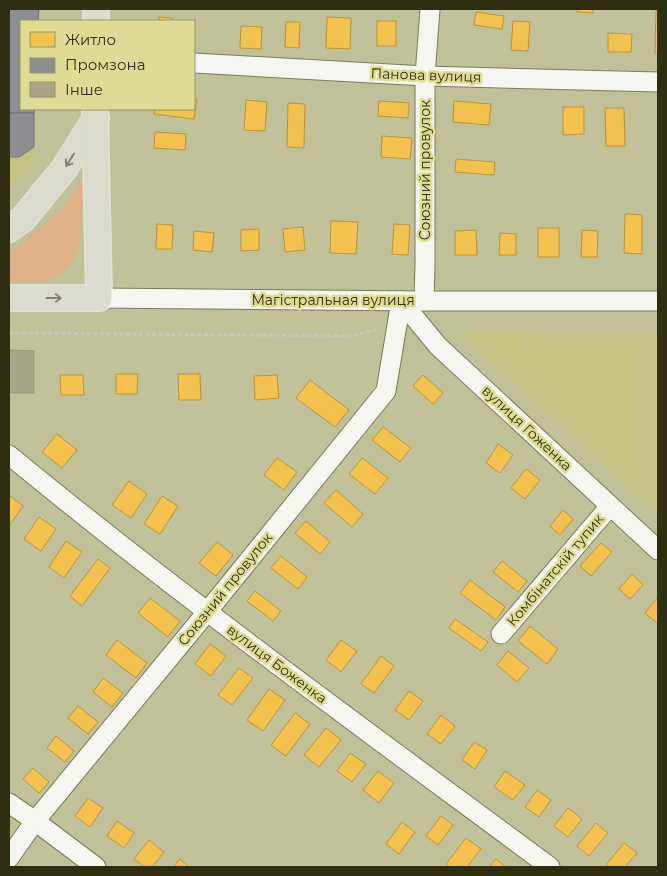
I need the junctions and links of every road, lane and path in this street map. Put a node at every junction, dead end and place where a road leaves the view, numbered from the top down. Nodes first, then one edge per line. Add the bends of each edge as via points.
1 (430, 9) edge
2 (195, 63) edge
3 (425, 76) junction
4 (658, 82) edge
5 (96, 114) edge
6 (9, 229) edge
7 (9, 298) edge
8 (100, 298) junction
9 (401, 301) junction
10 (424, 301) junction
11 (658, 301) edge
12 (397, 325) junction
13 (9, 333) edge
14 (9, 455) edge
15 (610, 506) junction
16 (658, 550) edge
17 (207, 612) junction
18 (500, 634) dead end
19 (9, 802) edge
20 (35, 821) junction
21 (9, 858) edge
22 (96, 867) edge
23 (550, 867) edge

1 - 3 street, Союзний провулок
2 - 3 street, Панова вулиця
3 - 4 street, Панова вулиця
3 - 10 street, Союзний провулок
5 -> 6 main road via 64,169 23,218
5 - 8 main road
7 -> 8 main road, Магістральная вулиця
8 - 9 street, Магістральная вулиця
9 - 10 street, Магістральная вулиця
9 - 12 street, Союзний провулок
9 - 15 street, вулиця Гоженка via 438,346
10 - 11 street, Магістральная вулиця
12 - 13 path via 352,336
12 - 17 street, Союзний провулок via 386,390
14 - 17 street, вулиця Боженка
15 - 16 street, вулиця Гоженка
15 - 18 street, Комбінатскій тупик
17 - 20 street, Союзний провулок
17 - 23 street, вулиця Боженка
19 - 20 street
20 - 21 street, Союзний провулок
20 - 22 street

